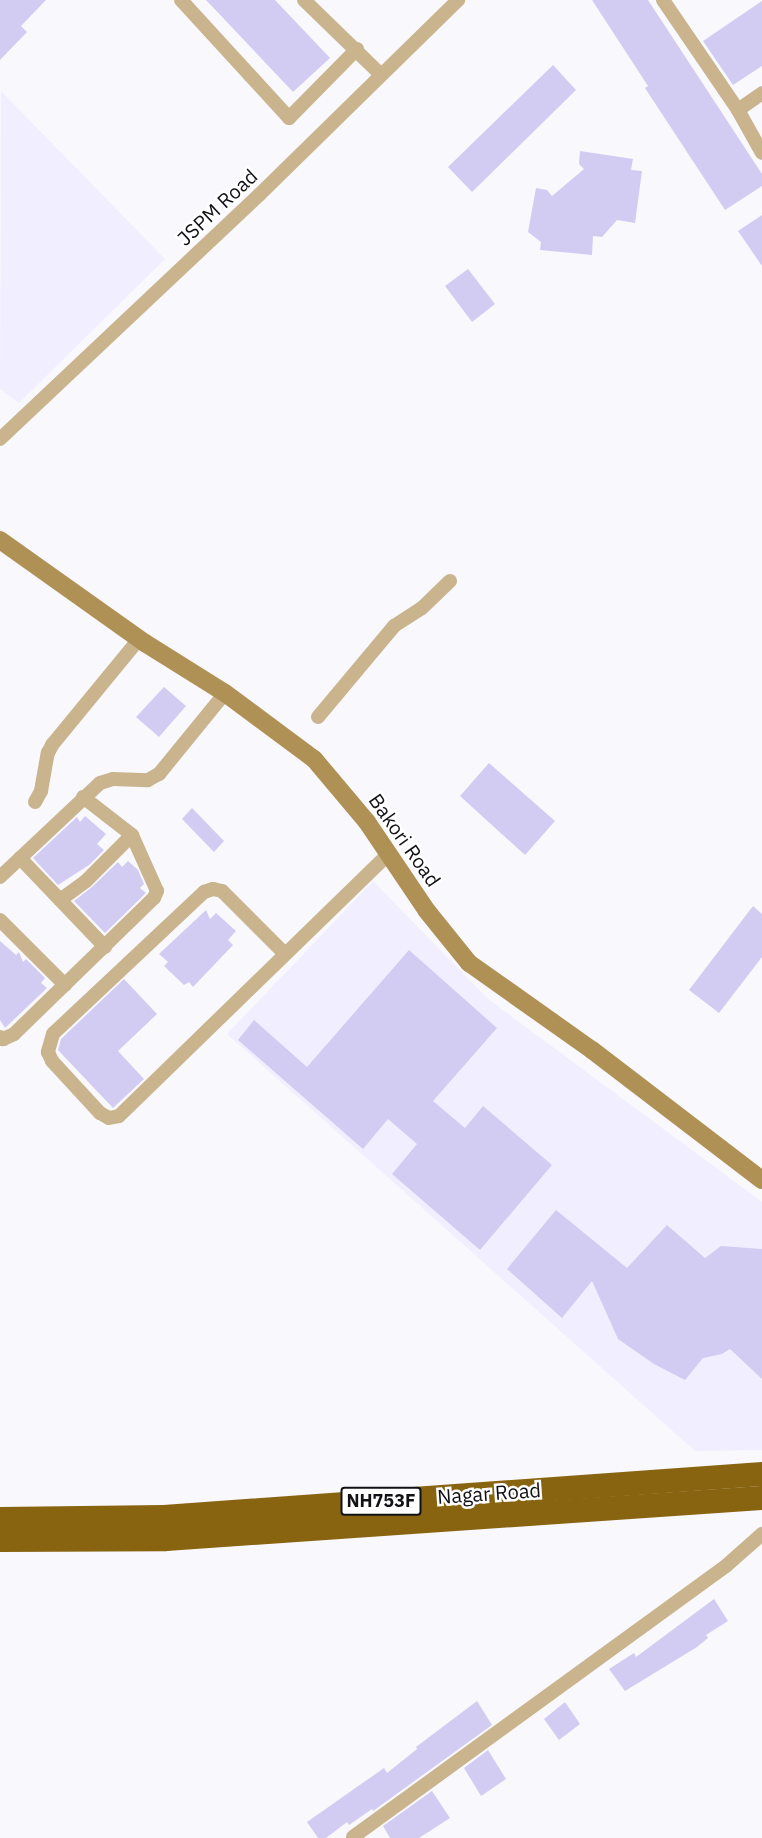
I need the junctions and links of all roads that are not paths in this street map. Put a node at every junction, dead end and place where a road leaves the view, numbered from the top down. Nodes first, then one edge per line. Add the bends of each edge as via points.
1 (181, 0) edge
2 (304, 0) edge
3 (458, 0) edge
4 (663, 0) edge
5 (357, 49) junction
6 (381, 75) junction
7 (762, 93) edge
8 (738, 110) junction
9 (762, 153) edge
10 (0, 440) edge
11 (0, 540) edge
12 (450, 580) dead end
13 (139, 639) junction
14 (225, 693) junction
15 (318, 717) dead end
16 (83, 797) junction
17 (35, 802) dead end
18 (132, 835) junction
19 (388, 854) junction
20 (20, 858) junction
21 (0, 877) edge
22 (60, 900) junction
23 (0, 920) edge
24 (105, 947) junction
25 (285, 954) junction
26 (65, 985) junction
27 (0, 1037) edge
28 (762, 1180) edge
29 (762, 1474) edge
30 (762, 1498) edge
31 (0, 1519) edge
32 (762, 1534) edge
33 (0, 1540) edge
34 (352, 1837) edge

1 - 5 street via 289,118
2 - 5 street
3 - 6 street, JSPM Road
4 - 8 street
5 - 6 street
6 - 10 street, JSPM Road
7 - 8 street
8 - 9 street
11 - 13 street, Bakori Road
12 - 15 street via 422,608 394,626
13 - 14 street, Bakori Road
13 - 17 street via 52,745
14 - 16 street via 159,774 148,780 113,779 100,783
14 - 19 street, Bakori Road via 314,759 339,786
16 - 18 street
16 - 20 street
18 - 22 street via 86,881
18 - 24 street via 157,891
19 - 25 street
19 - 28 street, Bakori Road via 469,963 592,1050
20 - 21 street
20 - 22 street
22 - 24 street
23 - 26 street
24 - 26 street
25 - 25 street via 119,1116 109,1118 100,1113 52,1062 48,1052 53,1034 204,892 222,891
26 - 27 street via 14,1034
29 - 31 highway, Nagar Road / NH753F via 164,1517
30 - 33 highway, Nagar Road / NH753F via 166,1539
32 - 34 street via 727,1565

